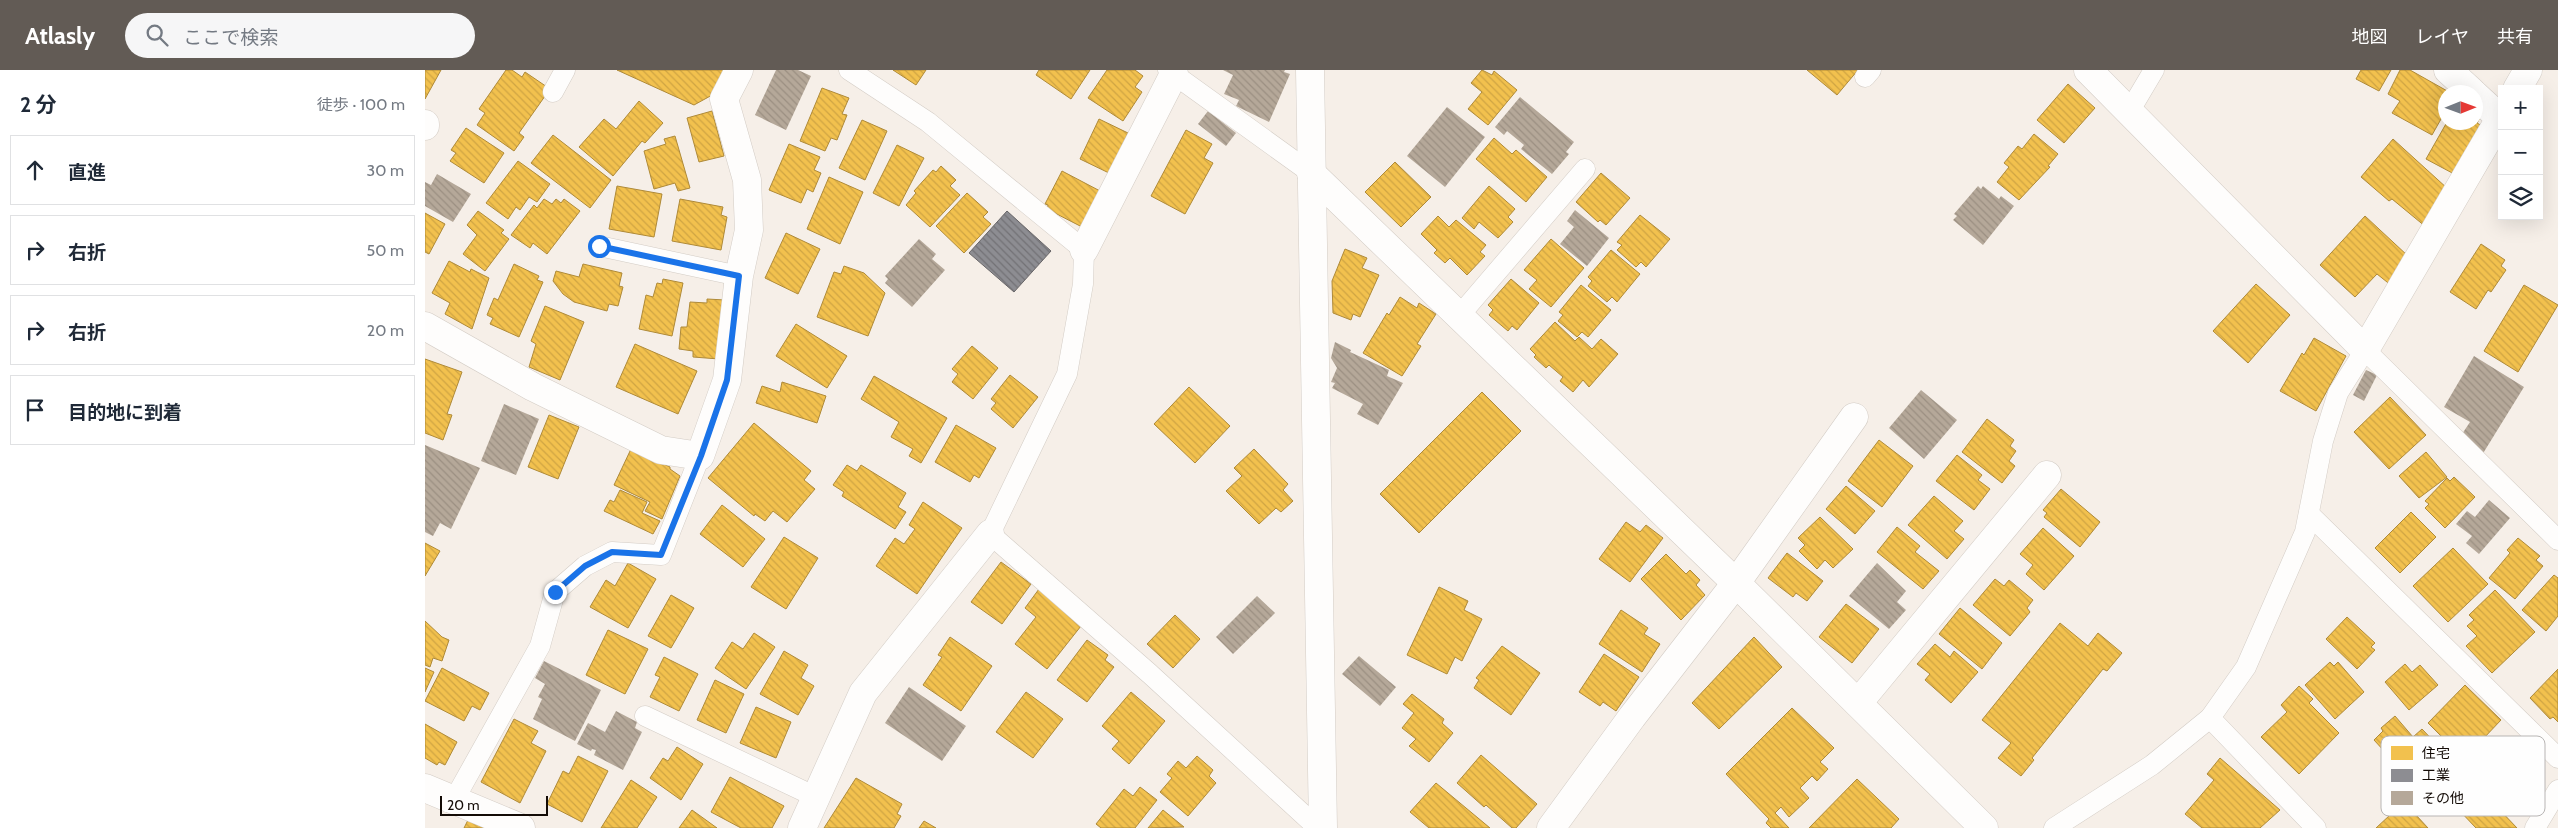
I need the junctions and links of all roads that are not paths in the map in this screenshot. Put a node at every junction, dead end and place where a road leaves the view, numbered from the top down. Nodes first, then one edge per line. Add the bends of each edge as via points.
1 (565, 70) edge
2 (739, 70) edge
3 (849, 70) edge
4 (1310, 70) edge
5 (2088, 70) edge
6 (2154, 70) edge
7 (2448, 70) edge
8 (2528, 70) edge
9 (1172, 71) edge
10 (2465, 85) edge
11 (2519, 85) edge
12 (553, 92) dead end
13 (2483, 102) edge
14 (2129, 112) junction
15 (2498, 114) edge
16 (2498, 122) edge
17 (1585, 169) dead end
18 (1311, 173) junction
19 (599, 246) dead end
20 (1084, 250) junction
21 (739, 276) junction
22 (1459, 316) junction
23 (425, 326) edge
24 (2365, 350) junction
25 (1855, 417) dead end
26 (701, 456) junction
27 (2047, 475) dead end
28 (2309, 514) junction
29 (990, 534) junction
30 (2558, 540) edge
31 (1736, 583) junction
32 (1858, 704) junction
33 (645, 716) dead end
34 (2209, 718) junction
35 (2536, 736) edge
36 (2545, 745) edge
37 (2558, 758) edge
38 (425, 788) edge
39 (2558, 790) edge
40 (816, 797) junction
41 (454, 800) junction
42 (2545, 811) edge
43 (2542, 816) edge
44 (521, 828) edge
45 (802, 828) edge
46 (1318, 828) edge
47 (1323, 828) edge
48 (1551, 828) edge
49 (1984, 828) edge
50 (2054, 828) edge
51 (2316, 828) edge
52 (2535, 828) edge

1 - 12 lane
2 - 21 street via 724,99 747,180 749,230
3 - 20 lane via 928,122
4 - 18 street
5 - 14 street
6 - 14 lane
7 - 10 street
8 - 11 street
9 - 18 lane
9 - 20 street
13 - 15 street
14 - 24 street
16 - 24 street
17 - 22 lane
18 - 22 street
18 - 47 street
19 - 21 lane
20 - 29 lane via 1083,284 1067,374
21 - 26 street via 727,380
22 - 31 street
23 - 26 street via 533,387 661,450
24 - 28 lane via 2338,393 2323,441
24 - 30 lane
25 - 31 street
26 - 41 lane via 661,555 612,552 585,566 555,592 540,646
27 - 32 street
28 - 34 lane via 2305,532 2246,667
28 - 35 lane
29 - 40 street via 863,693
29 - 46 lane via 1151,674
31 - 32 street
31 - 48 street via 1631,717
32 - 49 street
33 - 40 lane
34 - 50 lane via 2152,765
34 - 51 lane
36 - 37 lane
38 - 41 street
39 - 42 lane
40 - 45 street
41 - 44 street
43 - 52 lane

